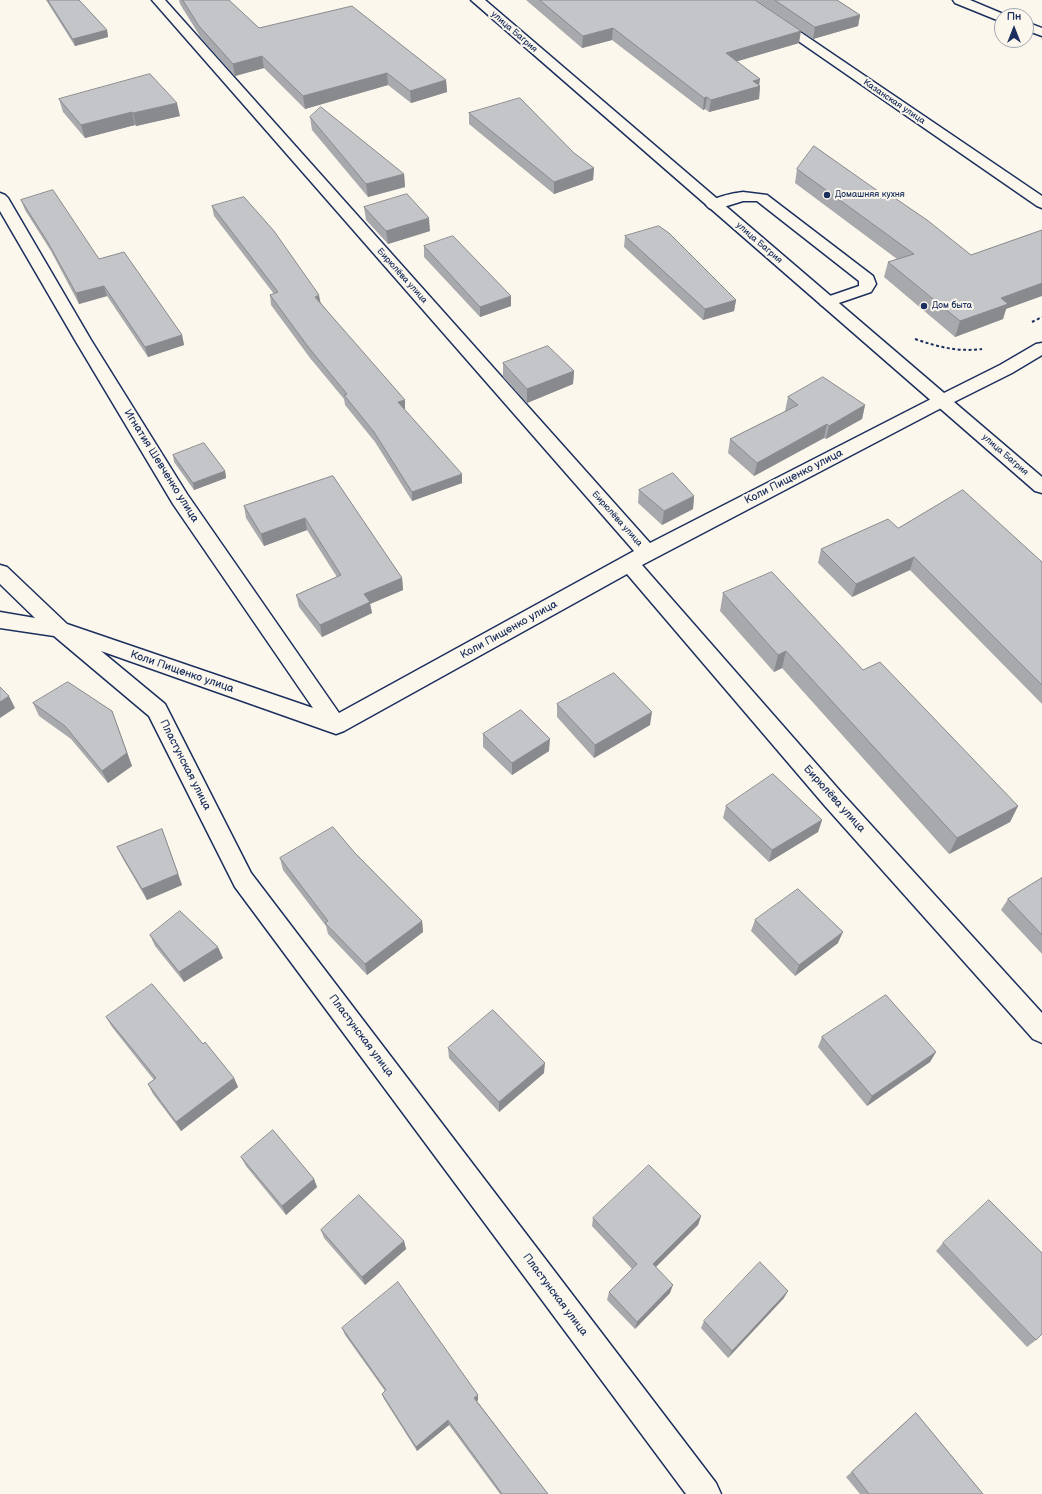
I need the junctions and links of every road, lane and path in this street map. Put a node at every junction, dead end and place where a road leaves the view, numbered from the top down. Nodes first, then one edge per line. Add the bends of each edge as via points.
1 (158, 0) edge
2 (477, 0) edge
3 (745, 0) edge
4 (959, 0) edge
5 (994, 14) edge
6 (0, 198) edge
7 (1042, 203) edge
8 (714, 205) junction
9 (827, 302) junction
10 (1042, 317) edge
11 (1030, 323) dead end
12 (914, 338) dead end
13 (988, 346) dead end
14 (1042, 348) edge
15 (941, 401) junction
16 (1042, 487) edge
17 (647, 552) junction
18 (629, 564) junction
19 (0, 572) edge
20 (0, 620) edge
21 (60, 629) junction
22 (336, 725) junction
23 (1042, 1031) edge
24 (705, 1494) edge

1 - 17 street, Бирюлёва улица
2 - 8 street, улица Багрия
3 - 7 street, Казанская улица
4 - 5 street
6 - 22 street, Игнатия Шевченко улица via 180,499
8 - 9 street, улица Багрия
8 - 9 street via 742,195 762,198 867,279 865,289
9 - 15 street, улица Багрия
10 - 11 path
12 - 13 path via 942,349 964,352 981,350
14 - 15 street, Коли Пищенко улица
15 - 16 street, улица Багрия
15 - 17 street, Коли Пищенко улица
17 - 18 street, Коли Пищенко улица
18 - 22 street, Коли Пищенко улица
18 - 23 street, Бирюлёва улица via 839,805
19 - 21 street, Пластунская улица
20 - 21 street
21 - 22 street, Коли Пищенко улица
21 - 24 street, Пластунская улица via 156,710 243,880

